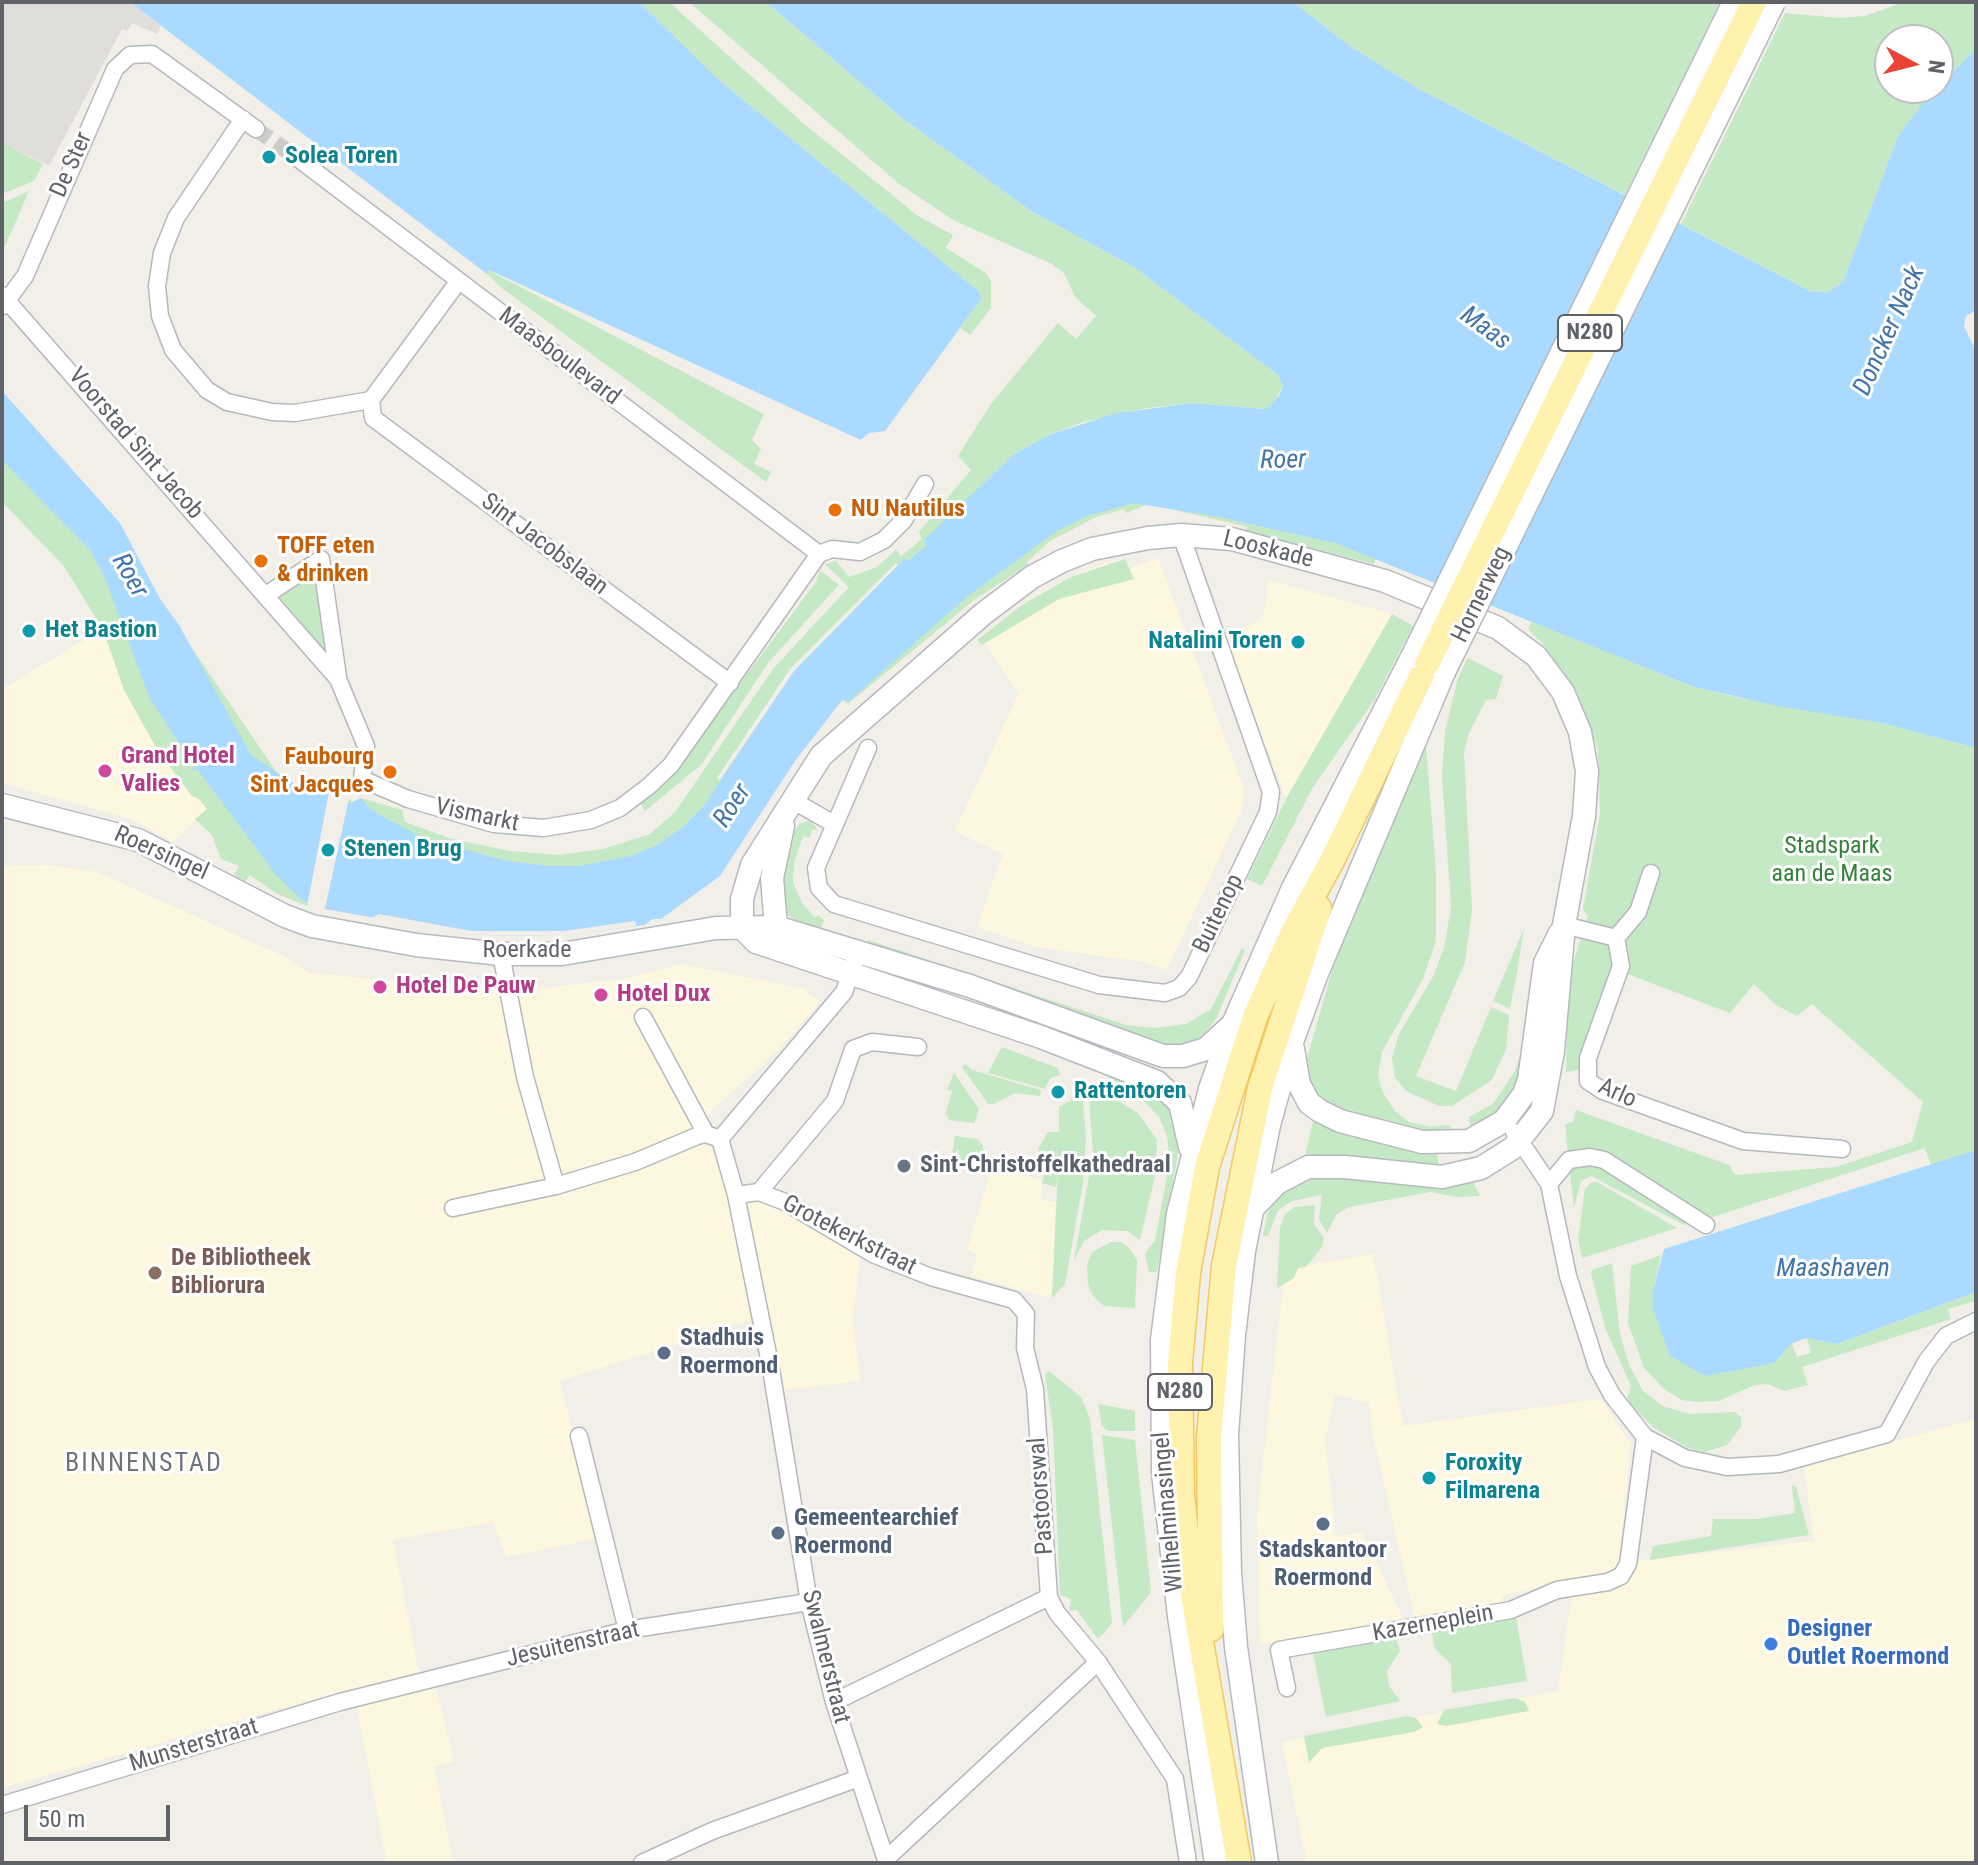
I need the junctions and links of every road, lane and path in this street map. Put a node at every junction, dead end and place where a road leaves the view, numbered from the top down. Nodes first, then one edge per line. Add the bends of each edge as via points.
1 (1734, 2) edge
2 (1754, 2) edge
3 (1774, 2) edge
4 (300, 160) tunnel mouth
5 (458, 282) junction
6 (4, 301) edge
7 (371, 400) junction
8 (925, 484) dead end
9 (1181, 535) junction
10 (819, 554) junction
11 (266, 595) junction
12 (1428, 664) junction
13 (338, 679) junction
14 (730, 683) junction
15 (868, 748) dead end
16 (362, 779) joint
17 (792, 800) junction
18 (2, 805) edge
19 (834, 824) junction
20 (1333, 859) junction
21 (1651, 873) dead end
22 (1564, 925) junction
23 (312, 926) joint
24 (776, 927) junction
25 (742, 928) junction
26 (1616, 938) junction
27 (501, 954) junction
28 (856, 961) junction
29 (643, 1017) dead end
30 (1233, 1024) junction
31 (1292, 1042) junction
32 (918, 1047) dead end
33 (1224, 1106) joint
34 (1252, 1118) joint
35 (1504, 1121) junction
36 (713, 1136) junction
37 (1521, 1140) junction
38 (1842, 1149) dead end
39 (1191, 1155) junction
40 (1549, 1184) junction
41 (556, 1186) junction
42 (759, 1192) junction
43 (736, 1195) junction
44 (453, 1208) dead end
45 (1250, 1211) junction
46 (1706, 1225) dead end
47 (1026, 1314) joint
48 (1976, 1321) edge
49 (579, 1436) dead end
50 (1645, 1437) junction
51 (1049, 1597) junction
52 (809, 1602) junction
53 (627, 1630) junction
54 (1098, 1662) junction
55 (1210, 1680) junction
56 (1287, 1688) dead end
57 (340, 1702) joint
58 (834, 1702) junction
59 (859, 1778) junction
60 (2, 1805) edge
61 (886, 1861) edge
62 (642, 1863) edge
63 (1188, 1863) edge
64 (1216, 1863) edge
65 (1239, 1863) edge
66 (1267, 1863) edge

1 - 12 main road, Hornerweg / N280, bridge
2 - 12 main road, Hornerweg / N280, bridge
3 - 12 main road, Hornerweg / N280, bridge
4 - 5 street, Maasboulevard
5 - 7 street
5 - 10 street, Maasboulevard
6 - 7 street, De Ster via 25,276 115,69 130,55 152,54 249,124 176,218 162,253 160,316 173,350 207,390 246,408 295,413
6 - 11 street, Voorstad Sint Jacob
7 - 14 street, Sint Jacobslaan via 373,418
8 - 10 street via 904,520 884,540 860,552 832,549
9 - 17 main road, Looskade via 1092,549 1032,577 839,737
9 - 19 street, Buitenop via 1271,792 1268,812 1185,983 1165,993 1099,985 834,904 819,888 816,868
9 - 22 main road, Looskade via 1232,539 1385,581 1498,628 1536,656 1575,717 1587,771
10 - 14 street, Vismarkt
11 - 13 street, Voorstad Sint Jacob
11 - 13 street, Voorstad Sint Jacob via 321,559
12 - 20 main road, Hornerweg / N280
12 - 30 main road, Hornerweg / N280 via 1293,888
12 - 31 main road, Hornerweg / N280
13 - 16 street, Voorstad Sint Jacob via 366,746
14 - 16 street, Vismarkt via 671,765 620,808 591,820 544,828 494,824 408,799
15 - 19 street, Buitenop
17 - 19 street
17 - 24 main road, Looskade via 774,856
17 - 25 main road, Looskade via 745,882
18 - 23 main road, Roersingel via 138,840
20 - 33 main road, Hornerweg / N280 via 1273,974
20 - 34 main road, Hornerweg / N280
21 - 26 street via 1638,912
22 - 26 street
22 - 35 main road, Looskade via 1545,963 1529,1080
22 - 37 main road, Looskade via 1546,1099
23 - 27 main road, Roerkade
24 - 25 main road, Roerkade
24 - 28 main road, Roerkade
25 - 27 main road, Roerkade via 562,954
25 - 28 main road via 756,942
26 - 38 street, Arlo via 1621,966 1588,1058 1588,1081 1743,1141
27 - 41 street via 525,1077
28 - 30 main road via 1163,1056 1206,1049
28 - 36 street via 844,992
28 - 39 main road via 1168,1088 1180,1103
29 - 36 street, Swalmerstraat
30 - 39 main road, Wilhelminasingel / N280
31 - 35 main road via 1303,1094 1340,1121 1444,1144 1469,1141
31 - 45 main road, Hornerweg / N280
32 - 42 street, Grotekerkstraat via 872,1042 853,1049 835,1101
33 - 55 main road, Wilhelminasingel / N280 via 1201,1194 1180,1363 1185,1526
34 - 55 main road, Wilhelminasingel / N280 via 1224,1266 1212,1376
35 - 37 street
36 - 41 street
36 - 43 street, Swalmerstraat
37 - 40 street
37 - 45 main road via 1481,1168 1451,1177 1308,1167 1277,1183
39 - 64 main road, Wilhelminasingel / N280 via 1167,1288 1161,1420 1167,1525
40 - 46 street via 1569,1160 1604,1160
40 - 50 street via 1568,1276 1597,1367 1619,1408
41 - 44 street
42 - 43 street, Grotekerkstraat
42 - 47 street, Grotekerkstraat via 875,1255 1014,1300
43 - 52 street, Swalmerstraat
45 - 66 main road, N280 via 1231,1364 1228,1495 1236,1647
47 - 51 street, Pastoorswal
48 - 50 street via 1946,1336 1887,1434 1806,1458 1749,1467 1705,1464
49 - 53 street
50 - 56 street, Kazerneplein via 1628,1564 1621,1576 1557,1590 1511,1610 1279,1650
51 - 54 street
51 - 58 street
52 - 53 street, Jesuitenstraat
52 - 58 street, Swalmerstraat
53 - 57 street, Jesuitenstraat
54 - 61 street
54 - 63 street via 1175,1779
55 - 65 main road, Wilhelminasingel / N280
57 - 60 street, Munsterstraat
58 - 59 street, Swalmerstraat
59 - 61 street, Swalmerstraat
59 - 62 street via 712,1831

